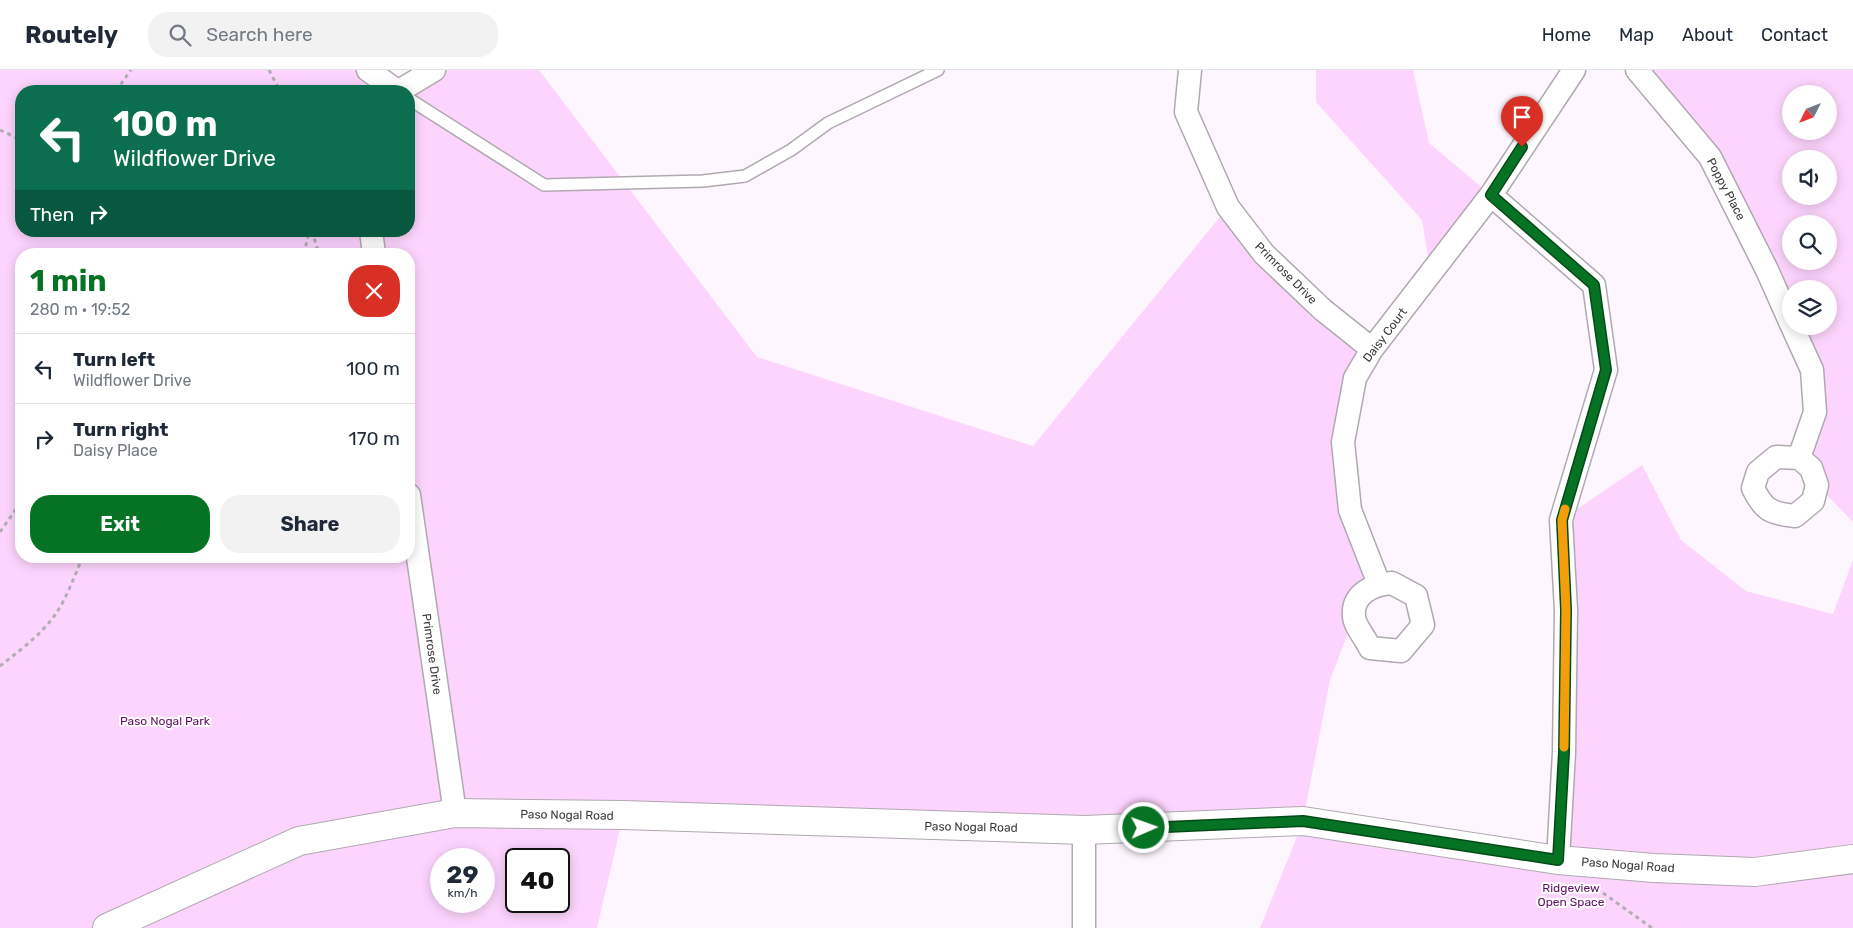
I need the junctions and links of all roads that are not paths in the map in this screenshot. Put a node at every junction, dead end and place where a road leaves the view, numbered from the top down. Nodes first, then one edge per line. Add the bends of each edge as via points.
1 (368, 70) edge
2 (434, 70) edge
3 (938, 70) edge
4 (1190, 70) edge
5 (1574, 70) edge
6 (1637, 70) edge
7 (389, 85) edge
8 (408, 85) edge
9 (415, 103) edge
10 (1491, 195) junction
11 (1782, 303) edge
12 (1796, 335) edge
13 (1372, 349) junction
14 (1799, 458) dead end
15 (415, 536) edge
16 (1380, 584) dead end
17 (455, 813) junction
18 (1084, 830) junction
19 (1853, 859) edge
20 (1558, 860) junction
21 (107, 928) edge
22 (1084, 928) edge

1 - 7 street
2 - 8 street
3 - 9 lane via 828,123 791,150 745,176 703,181 544,185
4 - 13 street, Primrose Drive via 1186,112 1228,207 1264,254 1323,310
5 - 10 street, Daisy Court
6 - 11 street, Poppy Place via 1710,157
10 - 13 street, Daisy Court
10 - 20 street via 1594,285 1606,370 1562,520 1566,610 1564,752
12 - 14 street, Poppy Place via 1812,370 1814,412
13 - 16 street, Daisy Court via 1355,378 1343,442 1350,510
15 - 17 street, Primrose Drive
17 - 18 street, Paso Nogal Road via 623,815
17 - 21 street, Paso Nogal Road via 299,841
18 - 20 street, Paso Nogal Road via 1303,821
18 - 22 street
19 - 20 street, Paso Nogal Road via 1755,872

